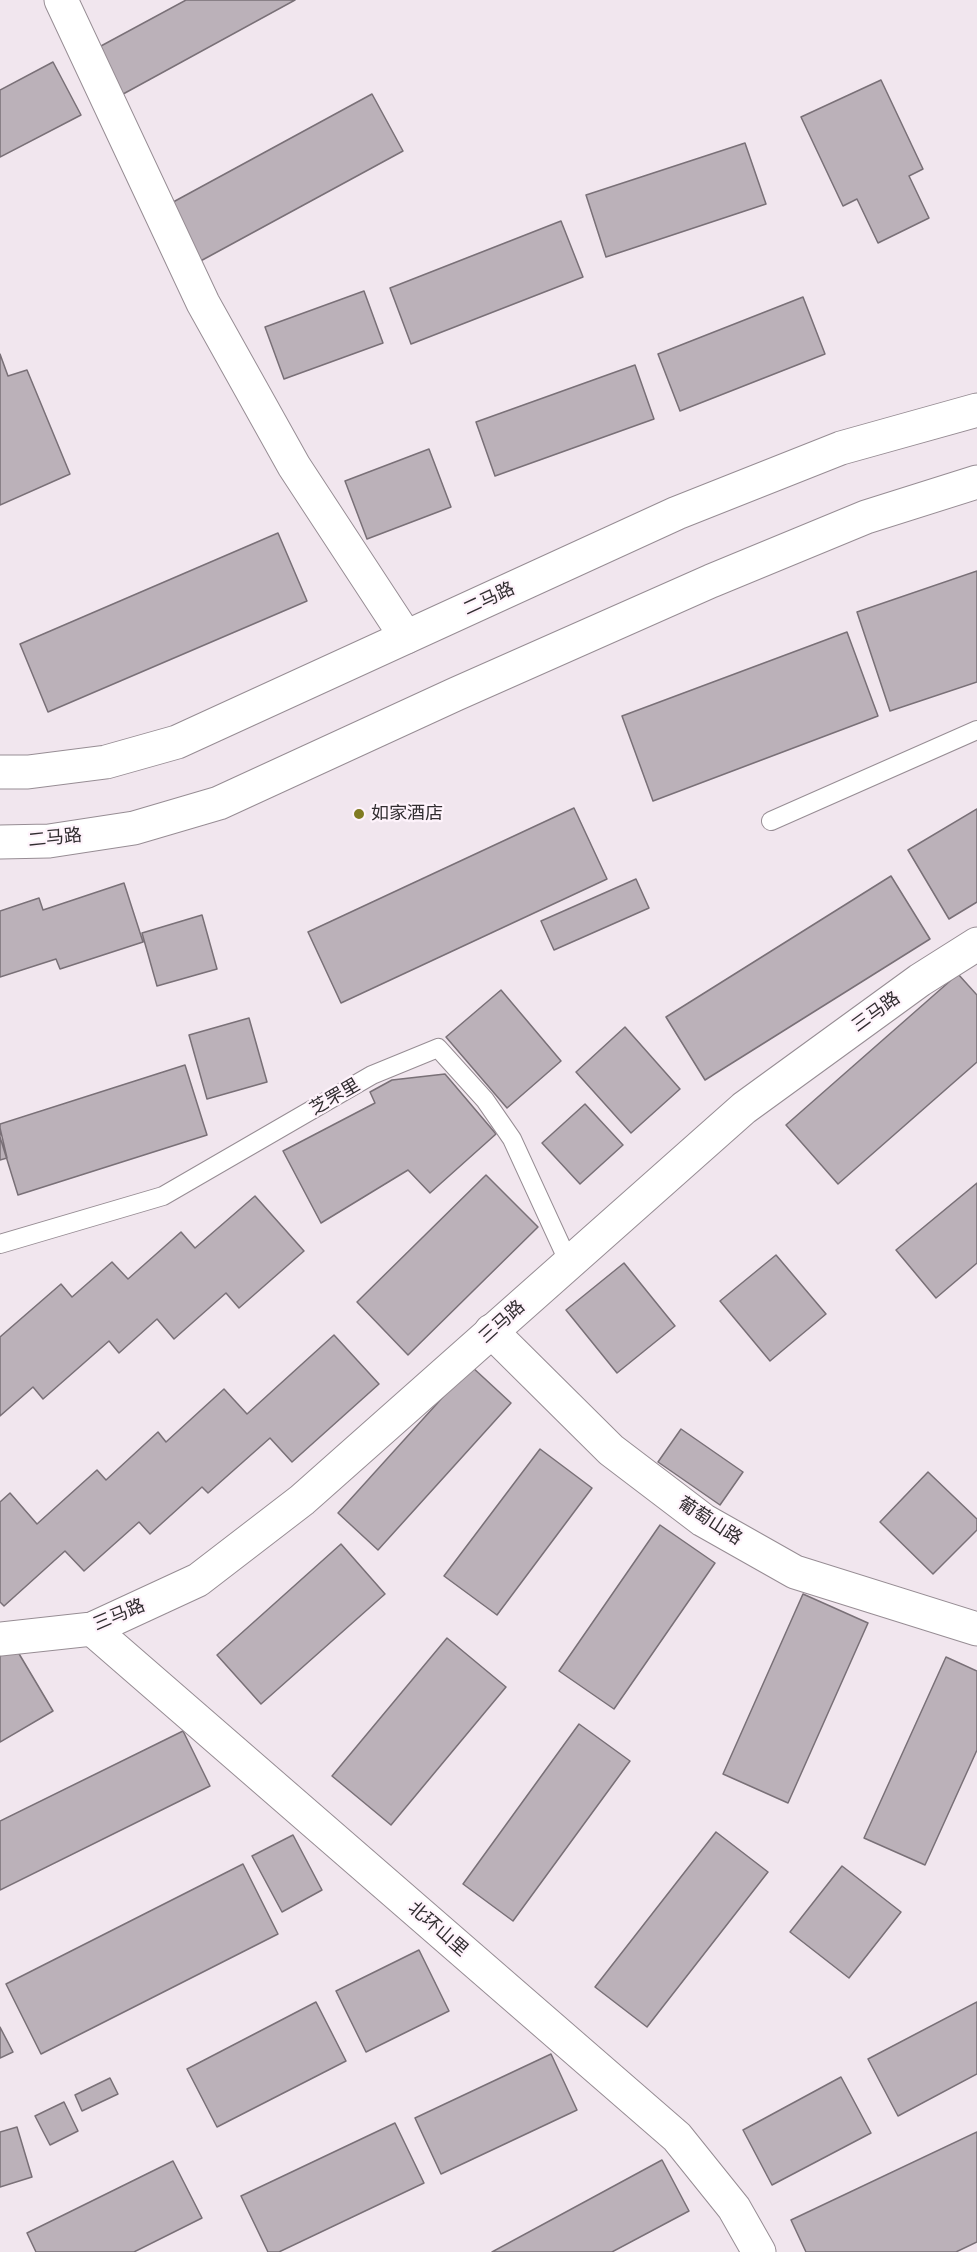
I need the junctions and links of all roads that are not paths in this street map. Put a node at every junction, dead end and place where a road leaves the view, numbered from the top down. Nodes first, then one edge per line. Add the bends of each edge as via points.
1 (61, 0) edge
2 (977, 410) edge
3 (977, 482) edge
4 (406, 637) junction
5 (977, 730) edge
6 (0, 772) edge
7 (771, 821) dead end
8 (0, 842) edge
9 (977, 944) edge
10 (0, 1244) edge
11 (569, 1263) junction
12 (491, 1331) junction
13 (92, 1629) junction
14 (977, 1629) edge
15 (0, 1639) edge
16 (759, 2252) edge

1 - 4 street via 203,303 294,466
2 - 4 street, 二马路 via 841,448 677,513
3 - 8 street, 二马路 via 866,518 711,581 219,802 134,828 49,841
4 - 6 street, 二马路 via 177,742 106,762
5 - 7 lane
9 - 11 street, 三马路 via 920,980 744,1108
10 - 11 lane, 芝罘里 via 163,1196 372,1075 438,1048 485,1100 512,1139
11 - 12 street, 三马路
12 - 13 street, 三马路 via 302,1500 198,1580
12 - 14 street, 葡萄山路 via 611,1450 703,1520 795,1572
13 - 15 street, 三马路
13 - 16 street, 北环山里 via 677,2137 734,2208

